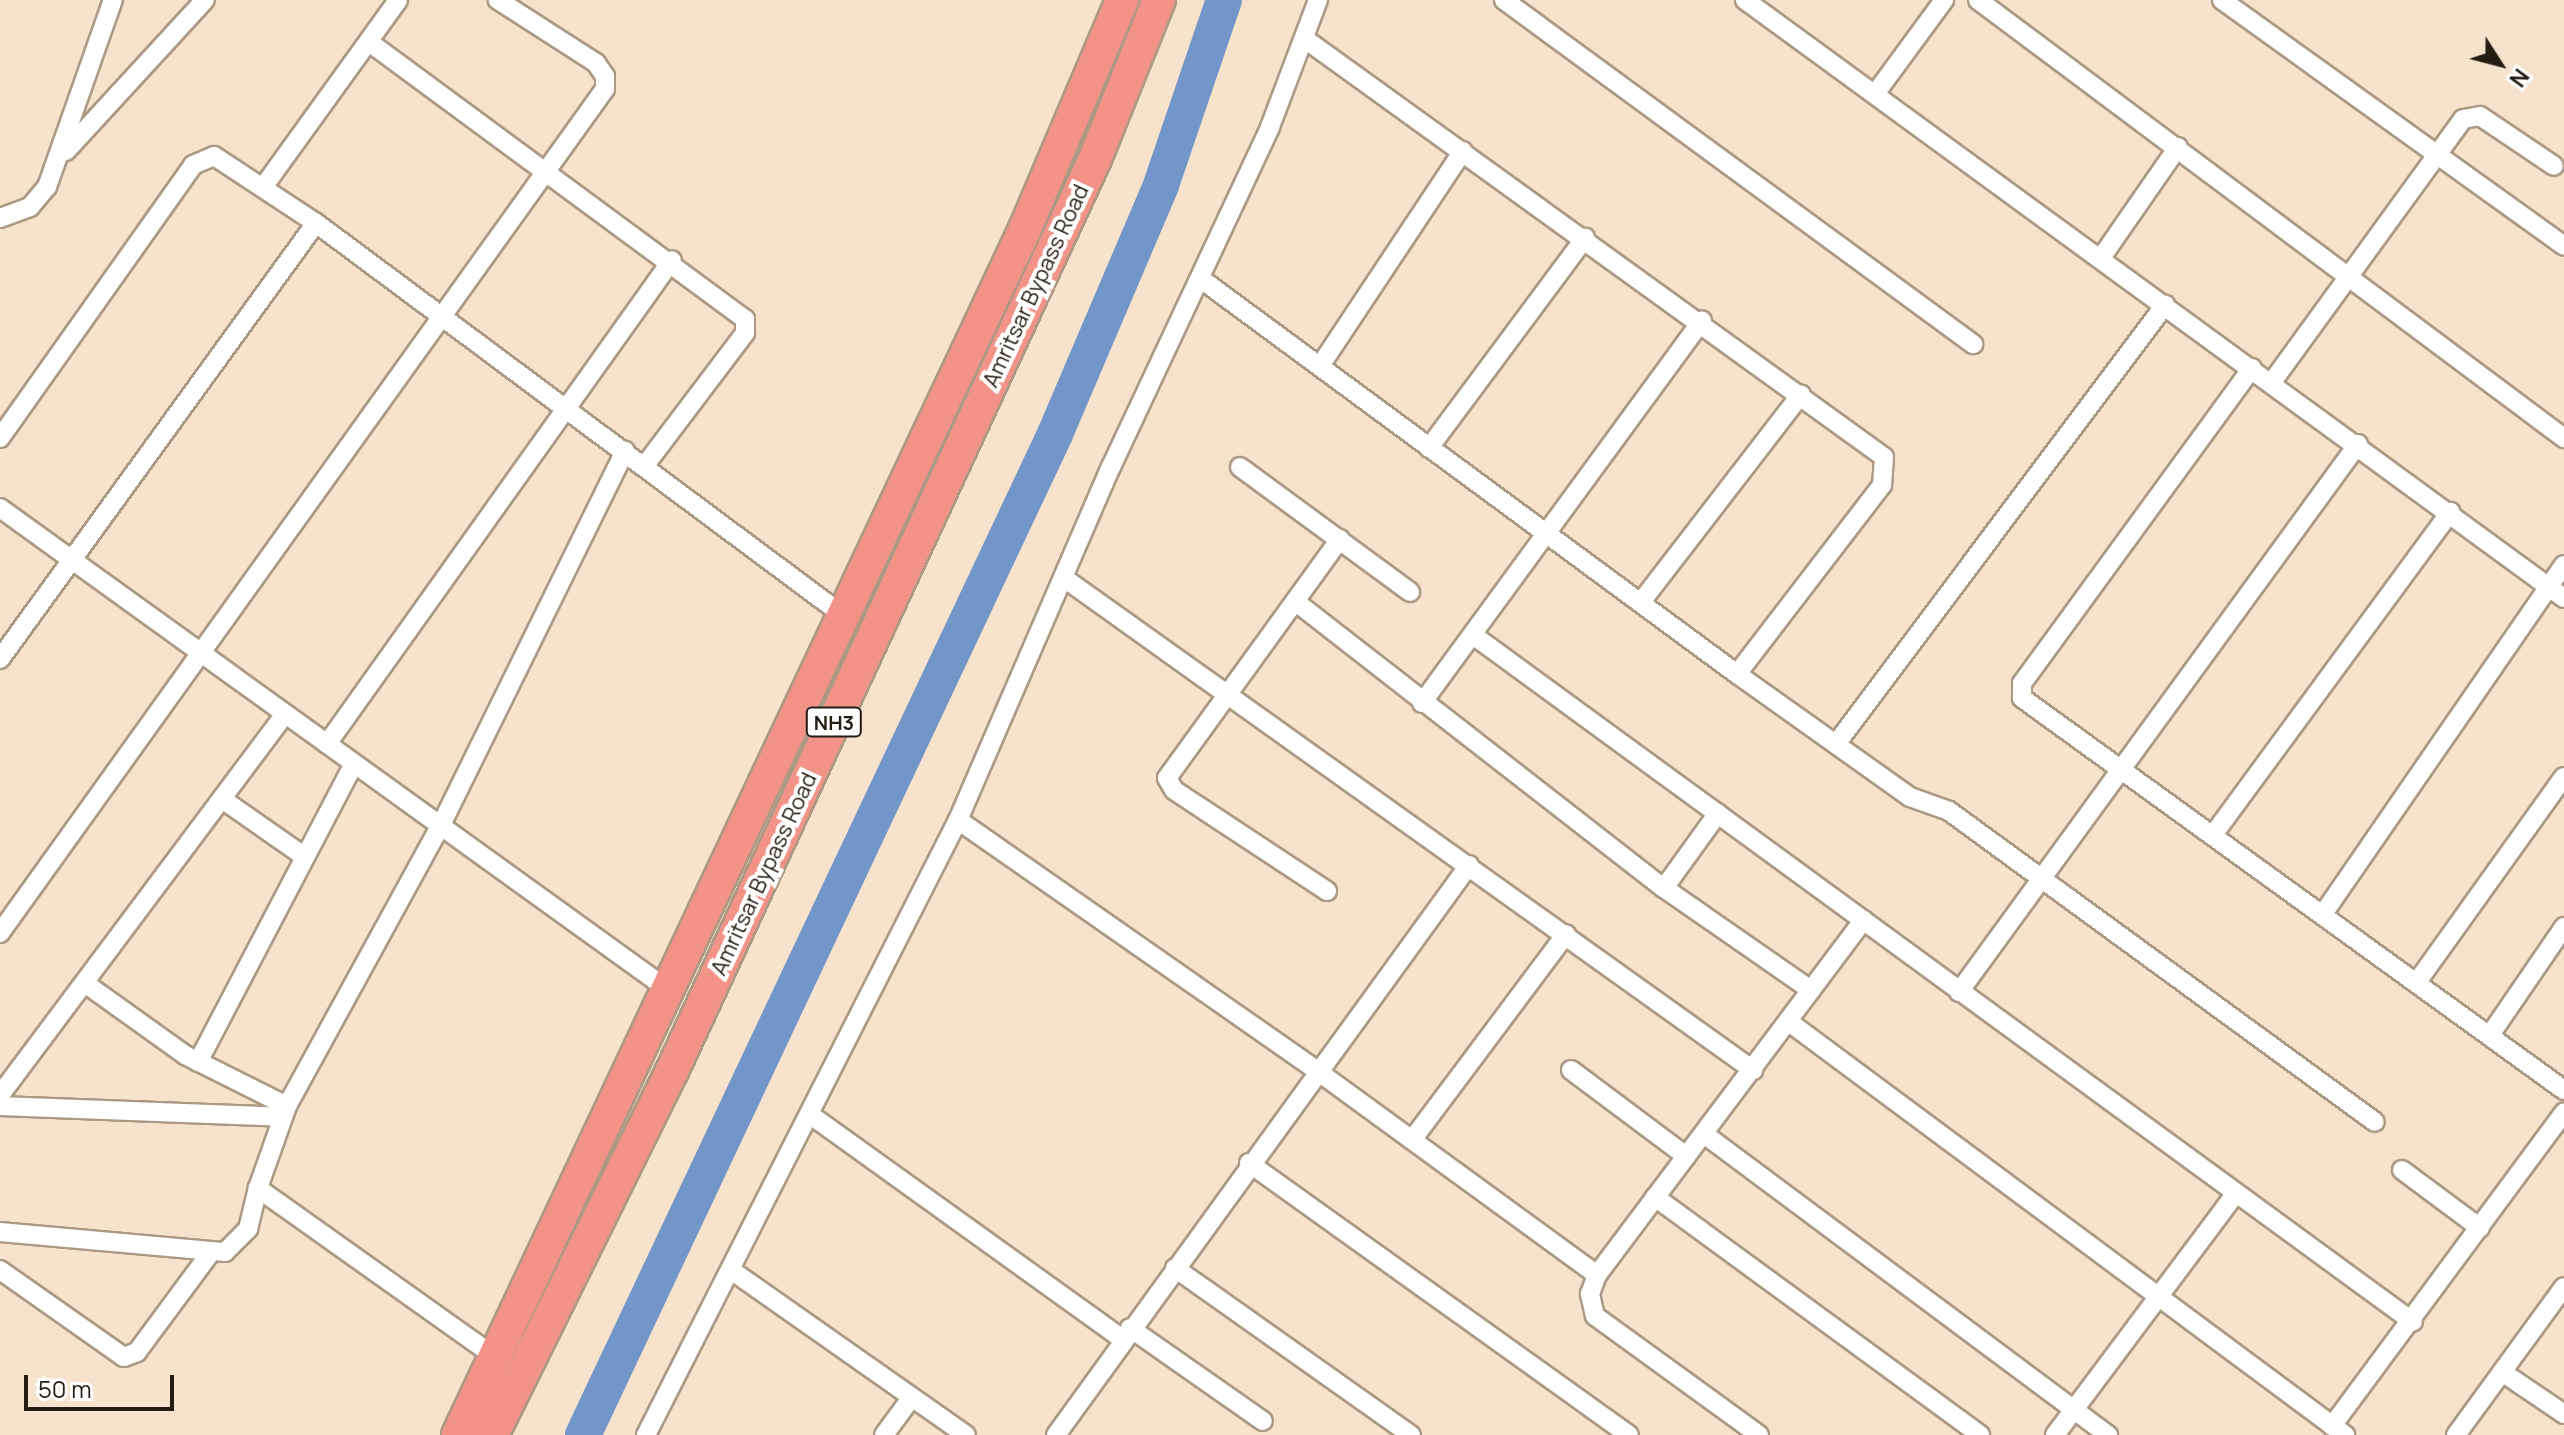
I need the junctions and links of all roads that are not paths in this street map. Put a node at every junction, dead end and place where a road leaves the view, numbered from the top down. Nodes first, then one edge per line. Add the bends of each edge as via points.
1 (113, 0) edge
2 (205, 0) edge
3 (398, 0) edge
4 (498, 0) edge
5 (1122, 0) edge
6 (1159, 0) edge
7 (1318, 0) edge
8 (1504, 0) edge
9 (1745, 0) edge
10 (1944, 0) edge
11 (1978, 0) edge
12 (2228, 2) edge
13 (1305, 39) junction
14 (369, 42) junction
15 (1875, 94) junction
16 (2178, 147) junction
17 (1463, 151) junction
18 (2435, 154) junction
19 (62, 156) junction
20 (2554, 166) dead end
21 (544, 174) junction
22 (264, 186) junction
23 (0, 218) edge
24 (316, 223) junction
25 (1585, 238) junction
26 (2564, 246) edge
27 (2101, 258) junction
28 (672, 260) junction
29 (2347, 274) junction
30 (1201, 279) junction
31 (2165, 305) junction
32 (442, 318) junction
33 (1702, 321) junction
34 (1973, 344) dead end
35 (1320, 366) junction
36 (2252, 368) junction
37 (2272, 382) junction
38 (1801, 394) junction
39 (566, 409) junction
40 (0, 438) edge
41 (2564, 438) edge
42 (2358, 444) junction
43 (1429, 448) junction
44 (625, 451) junction
45 (645, 465) junction
46 (1240, 467) dead end
47 (0, 508) edge
48 (2450, 512) junction
49 (1546, 530) junction
50 (1340, 539) junction
51 (72, 558) junction
52 (2564, 565) edge
53 (1064, 578) junction
54 (1410, 592) dead end
55 (2557, 592) edge
56 (1296, 602) junction
57 (1641, 602) junction
58 (844, 616) junction
59 (1473, 635) junction
60 (201, 650) junction
61 (0, 659) edge
62 (1737, 674) junction
63 (1227, 693) junction
64 (1422, 703) junction
65 (285, 714) junction
66 (327, 744) junction
67 (1836, 744) junction
68 (354, 764) junction
69 (2123, 770) junction
70 (2564, 777) edge
71 (222, 799) junction
72 (1718, 813) junction
73 (958, 820) junction
74 (441, 825) junction
75 (2213, 835) junction
76 (305, 857) junction
77 (1469, 865) junction
78 (2043, 879) junction
79 (1664, 888) junction
80 (1327, 891) dead end
81 (2323, 914) junction
82 (1864, 920) junction
83 (2564, 927) edge
84 (0, 933) edge
85 (1566, 934) junction
86 (2417, 982) junction
87 (86, 984) junction
88 (1811, 990) junction
89 (670, 991) junction
90 (1959, 992) junction
91 (1789, 1022) junction
92 (2490, 1035) junction
93 (198, 1062) junction
94 (1316, 1070) junction
95 (1571, 1070) dead end
96 (1753, 1070) junction
97 (2564, 1090) edge
98 (0, 1095) edge
99 (0, 1106) edge
100 (284, 1112) junction
101 (2564, 1113) edge
102 (812, 1116) junction
103 (2375, 1122) dead end
104 (1704, 1134) junction
105 (1412, 1140) junction
106 (1686, 1156) junction
107 (1249, 1163) junction
108 (2402, 1170) dead end
109 (258, 1188) junction
110 (2236, 1193) junction
111 (1655, 1197) junction
112 (2480, 1228) junction
113 (0, 1232) edge
114 (211, 1252) junction
115 (1175, 1268) junction
116 (0, 1270) edge
117 (731, 1270) junction
118 (1597, 1275) junction
119 (2564, 1287) edge
120 (2156, 1297) junction
121 (2413, 1322) junction
122 (1126, 1334) junction
123 (494, 1356) junction
124 (2502, 1372) junction
125 (912, 1397) junction
126 (2074, 1410) junction
127 (2564, 1414) edge
128 (1263, 1421) dead end
129 (2338, 1431) edge
130 (1058, 1434) edge
131 (458, 1435) edge
132 (492, 1435) edge
133 (646, 1435) edge
134 (884, 1435) edge
135 (966, 1435) edge
136 (1411, 1435) edge
137 (1629, 1435) edge
138 (1759, 1435) edge
139 (1980, 1435) edge
140 (2055, 1435) edge
141 (2108, 1435) edge
142 (2456, 1435) edge

1 - 19 street
2 - 19 street
3 - 14 street
4 - 21 street via 596,63 605,76 605,89
5 - 58 highway, Amritsar Bypass Road / NH3 via 1025,229
6 - 132 highway, Amritsar Bypass Road / NH3 via 1095,159 679,1056
7 - 13 street
8 - 34 street
9 - 15 street
10 - 15 street
11 - 16 street
12 - 18 street
13 - 17 street
13 - 30 street
14 - 21 street
14 - 22 street
15 - 27 street
16 - 27 street
16 - 29 street
17 - 25 street
17 - 35 street
18 - 20 street via 2463,119 2476,114
18 - 26 street
18 - 29 street
19 - 23 street via 30,207
21 - 28 street
21 - 32 street
22 - 24 street
22 - 40 street via 220,157 207,156 193,165
24 - 32 street
24 - 51 street
25 - 33 street
25 - 43 street
27 - 31 street
28 - 39 street
28 - 45 street via 740,312 747,326
29 - 37 street
29 - 41 street
30 - 35 street
30 - 53 street
31 - 36 street
31 - 67 street
32 - 39 street
32 - 60 street
33 - 38 street
33 - 49 street
35 - 43 street
36 - 37 street
36 - 69 street via 2020,687 2024,702
37 - 42 street
38 - 57 street
38 - 62 street via 1878,450 1886,474
39 - 44 street
39 - 66 street
42 - 48 street
42 - 69 street
43 - 49 street
44 - 45 street
44 - 74 street
45 - 58 street
46 - 50 street
47 - 51 street
48 - 55 street
48 - 75 street
49 - 57 street
49 - 59 street
50 - 54 street
50 - 56 street
51 - 60 street
51 - 61 street
52 - 55 street
53 - 63 street
53 - 73 street
55 - 81 street
56 - 63 street
56 - 64 street
57 - 62 street
58 - 89 highway, Amritsar Bypass Road / NH3
59 - 64 street
59 - 72 street
60 - 65 street
60 - 84 street
62 - 67 street
63 - 77 street
63 - 80 street via 1168,772 1167,782
64 - 79 street
65 - 66 street
65 - 71 street
66 - 68 street
67 - 78 street via 1910,797 1949,811
68 - 74 street
68 - 76 street
69 - 75 street
69 - 78 street
70 - 86 street
71 - 76 street
71 - 87 street
72 - 79 street
72 - 82 street
73 - 94 street
73 - 102 street
74 - 89 street
74 - 100 street
75 - 81 street
76 - 93 street
77 - 85 street
77 - 94 street
78 - 90 street
78 - 103 street
79 - 88 street
81 - 86 street
82 - 88 street
82 - 90 street
83 - 92 street
85 - 96 street
85 - 105 street
86 - 92 street
87 - 93 street
87 - 98 street
88 - 91 street
89 - 123 highway, Amritsar Bypass Road / NH3
90 - 110 street
91 - 96 street
91 - 120 street
92 - 97 street
93 - 100 street
94 - 105 street
94 - 107 street
95 - 106 street
96 - 104 street
99 - 100 street
100 - 109 street
101 - 112 street
102 - 117 street
102 - 122 street
104 - 106 street
104 - 126 street
105 - 118 street
106 - 111 street
107 - 115 street
107 - 137 street
108 - 112 street
109 - 114 street via 243,1238 225,1252
109 - 123 street
110 - 120 street
110 - 121 street
111 - 118 street
111 - 139 street
112 - 121 street
113 - 114 street
114 - 116 street via 137,1352 124,1357
115 - 122 street
115 - 136 street
117 - 125 street
117 - 133 street
118 - 138 street via 1589,1302 1595,1316
119 - 124 street
120 - 126 street
120 - 129 street
121 - 129 street
122 - 128 street
122 - 130 street
123 - 131 highway, Amritsar Bypass Road / NH3
124 - 127 street
124 - 142 street
125 - 134 street
125 - 135 street
126 - 140 street
126 - 141 street

